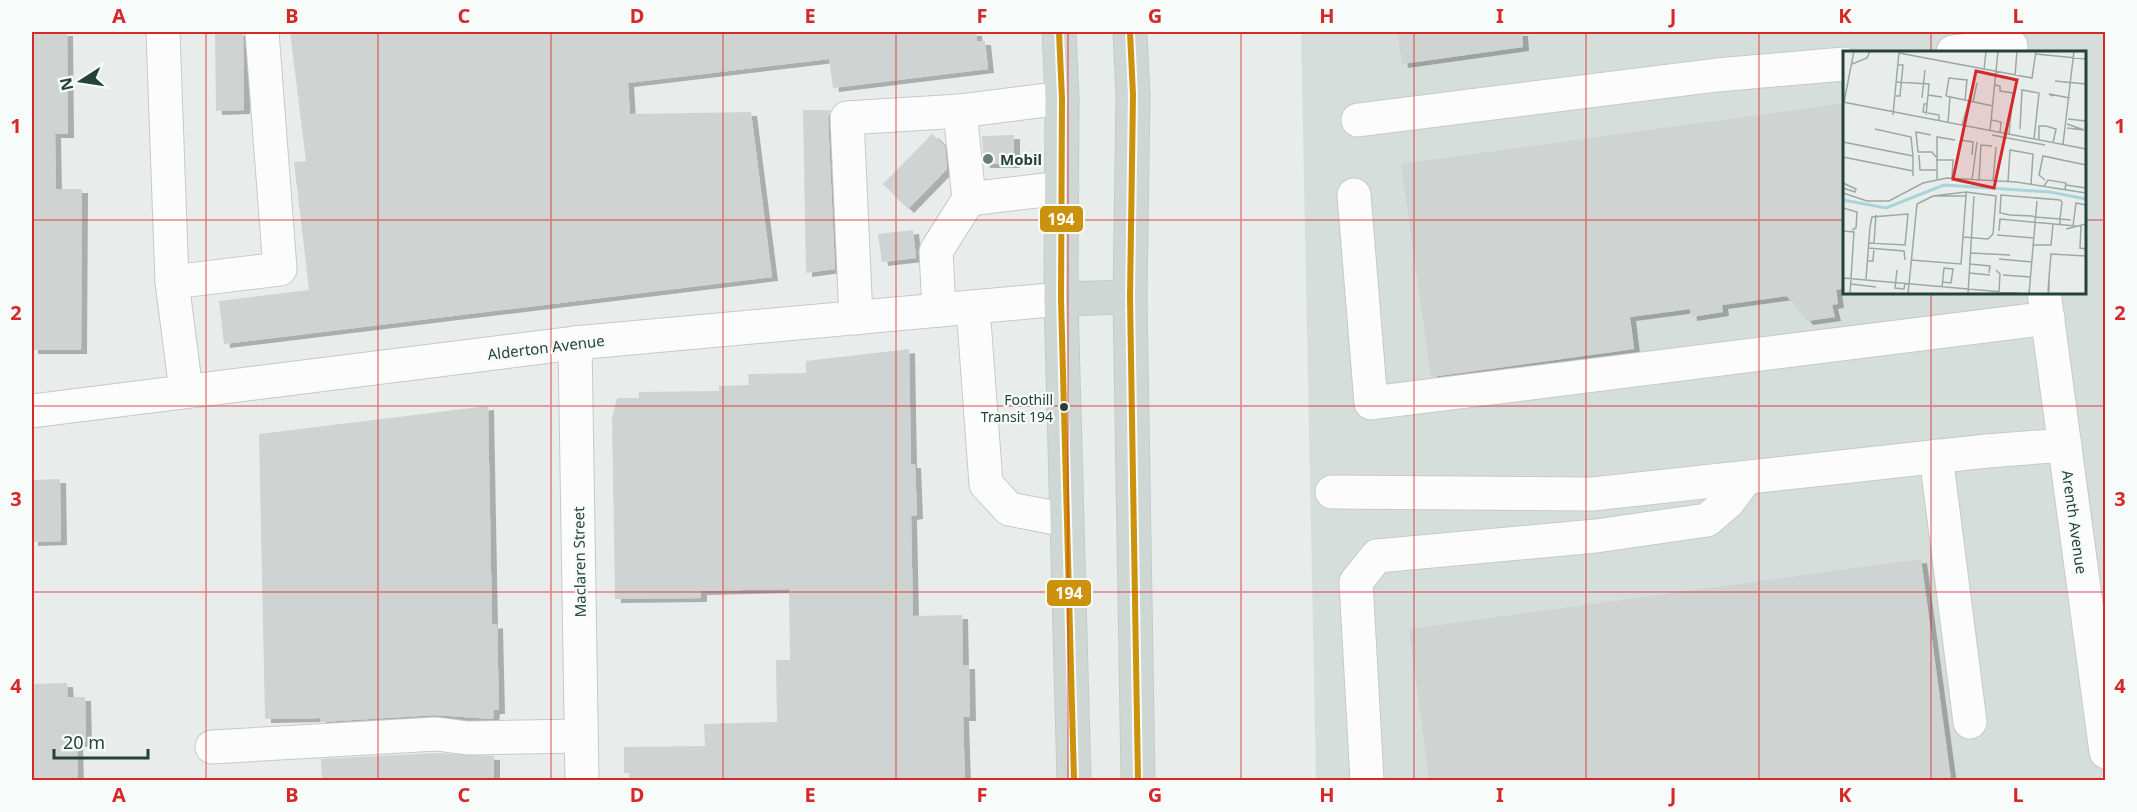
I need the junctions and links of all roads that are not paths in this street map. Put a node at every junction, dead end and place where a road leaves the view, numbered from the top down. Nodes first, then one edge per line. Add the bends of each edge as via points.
1 (164, 32) edge
2 (262, 32) edge
3 (1059, 32) edge
4 (1130, 32) edge
5 (2011, 43) edge
6 (1959, 51) edge
7 (1843, 64) edge
8 (1062, 98) junction
9 (960, 111) junction
10 (1358, 120) dead end
11 (1062, 188) junction
12 (1354, 195) dead end
13 (969, 199) junction
14 (172, 282) junction
15 (1130, 297) junction
16 (1061, 299) junction
17 (2046, 305) edge
18 (973, 307) junction
19 (939, 310) junction
20 (856, 318) junction
21 (575, 343) junction
22 (186, 391) junction
23 (32, 411) edge
24 (2065, 445) junction
25 (1936, 456) junction
26 (1746, 478) junction
27 (1332, 492) dead end
28 (1066, 520) junction
29 (1970, 722) dead end
30 (581, 736) junction
31 (212, 747) dead end
32 (2106, 752) edge
33 (582, 780) edge
34 (1074, 780) edge
35 (1138, 780) edge
36 (1367, 780) edge

1 - 14 street
2 - 14 street via 280,269
3 - 8 main road
4 - 15 main road
5 - 6 street
7 - 10 street via 1717,75
8 - 9 street
8 - 11 main road
9 - 13 street
9 - 20 street via 847,118
11 - 13 street
11 - 16 main road
12 - 17 street via 1371,403
13 - 19 street via 936,250
14 - 22 street
15 - 16 main road
15 - 35 main road
16 - 18 street, Alderton Avenue
16 - 28 main road
17 - 24 street, Arenth Avenue
18 - 19 street, Alderton Avenue
18 - 28 street via 987,484 1009,509
19 - 20 street, Alderton Avenue
20 - 21 street, Alderton Avenue
21 - 22 street, Alderton Avenue
21 - 30 street, Maclaren Street
22 - 23 street, Alderton Avenue
24 - 25 street
24 - 32 street, Arenth Avenue
25 - 26 street
25 - 29 street
26 - 27 street via 1593,494
26 - 36 street via 1728,502 1707,520 1596,536 1377,556 1356,582
28 - 34 main road
30 - 31 street via 468,738 436,734
30 - 33 street, Maclaren Street

